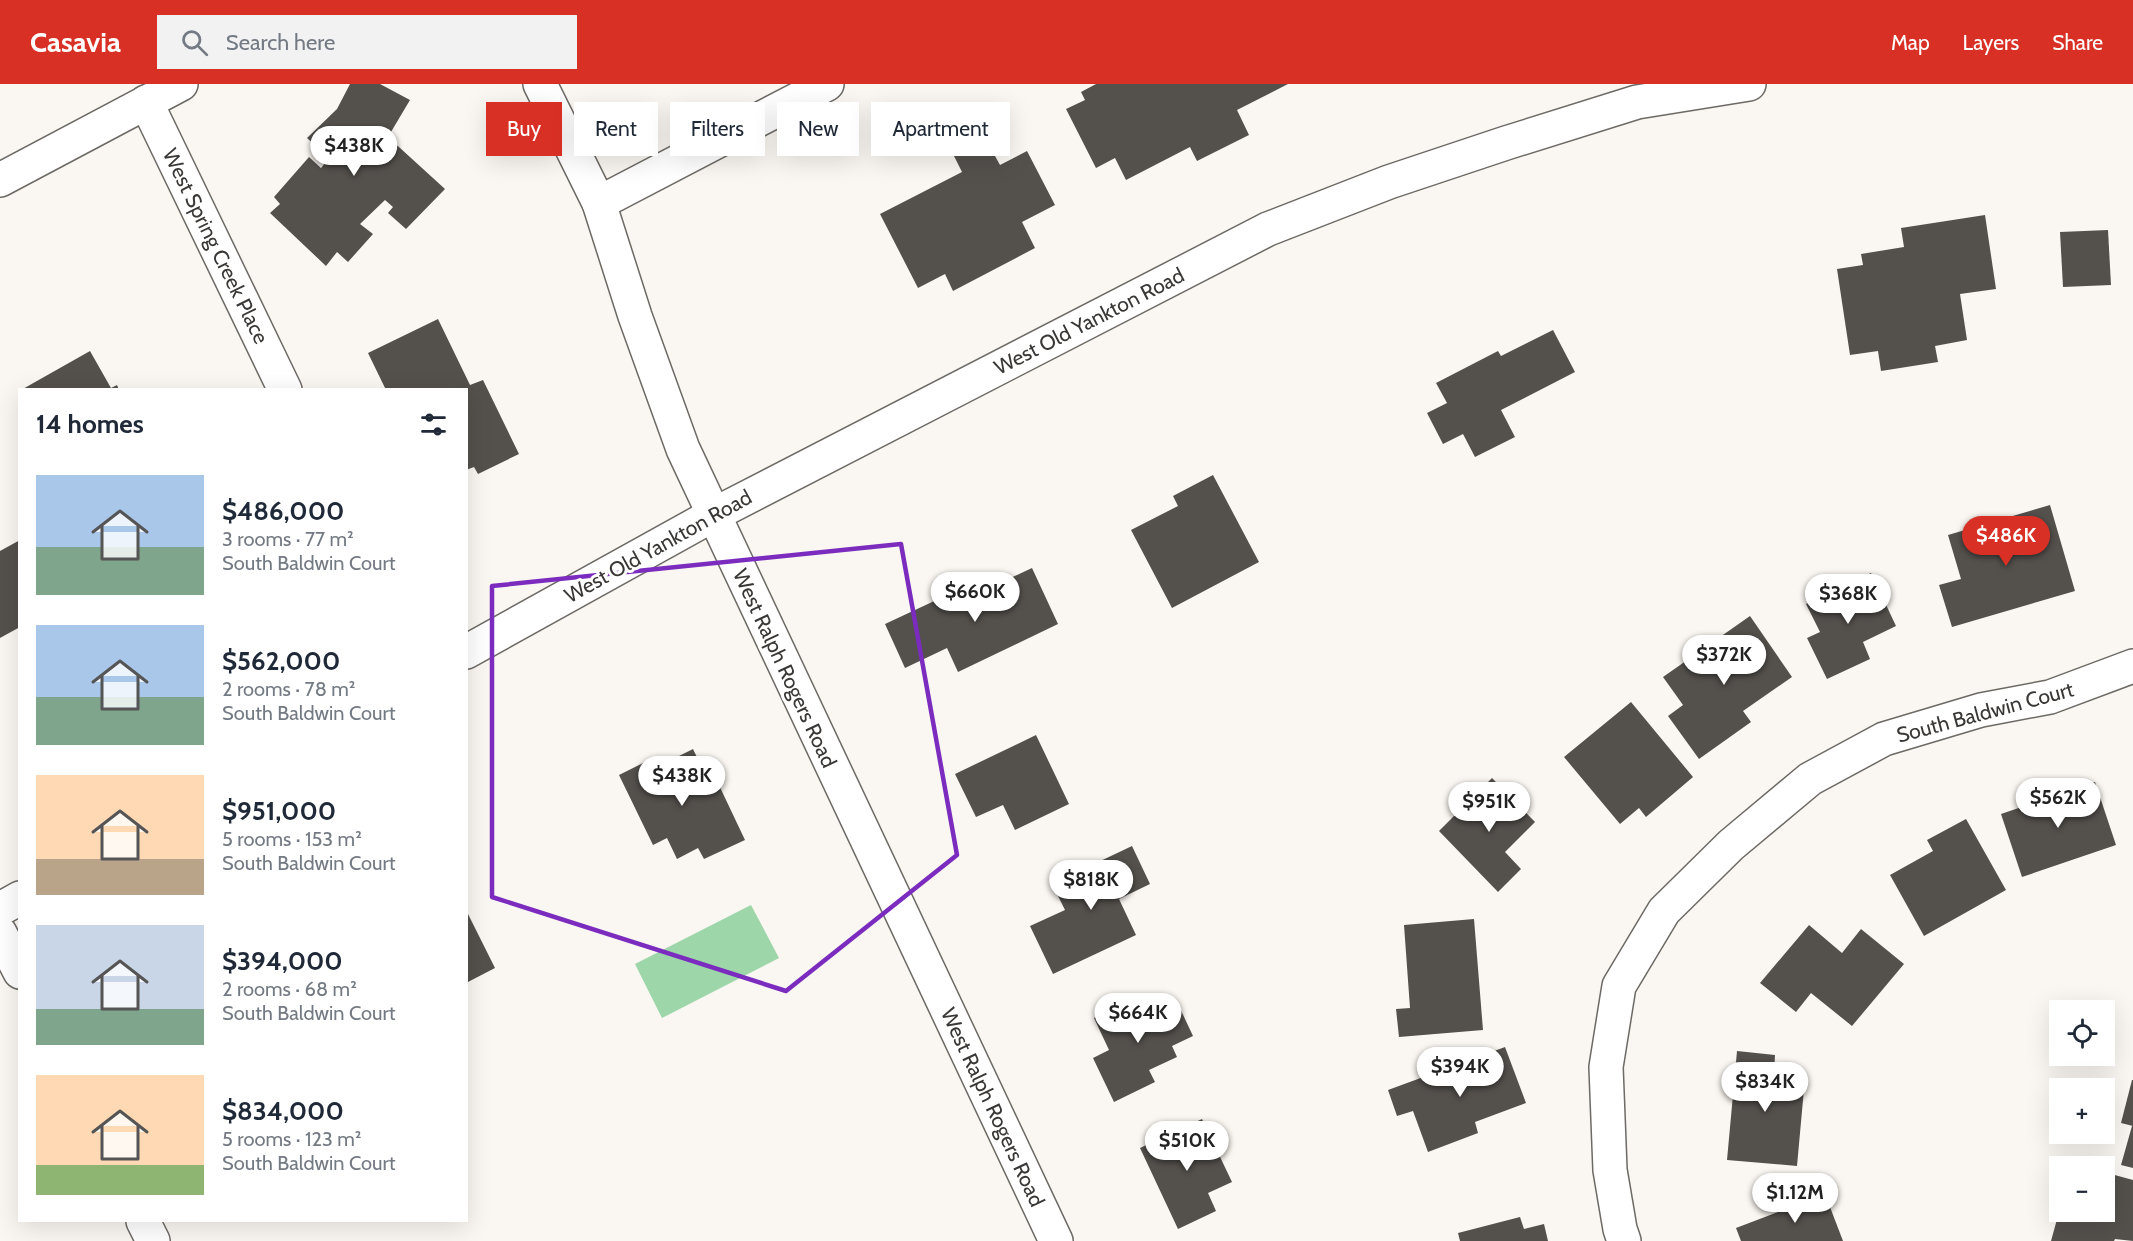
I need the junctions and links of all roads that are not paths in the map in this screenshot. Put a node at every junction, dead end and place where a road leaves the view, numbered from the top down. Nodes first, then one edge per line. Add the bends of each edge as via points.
1 (181, 84) edge
2 (540, 84) edge
3 (827, 84) edge
4 (1749, 84) edge
5 (146, 102) junction
6 (0, 180) edge
7 (599, 202) junction
8 (284, 388) edge
9 (713, 515) junction
10 (468, 651) edge
11 (2133, 666) edge
12 (18, 899) edge
13 (0, 909) edge
14 (0, 933) edge
15 (18, 968) edge
16 (144, 1222) edge
17 (153, 1241) edge
18 (1056, 1241) edge
19 (1624, 1241) edge

1 - 5 street
2 - 7 street, West Ralph Rogers Road
3 - 7 street
4 - 9 street, West Old Yankton Road via 1637,102 1389,182 1268,229
5 - 6 street
5 - 8 street, West Spring Creek Place
7 - 9 street, West Ralph Rogers Road via 683,449
9 - 10 street, West Old Yankton Road
9 - 18 street, West Ralph Rogers Road
11 - 19 street, South Baldwin Court via 2050,697 1981,710 1884,739 1810,779 1731,844 1664,911 1619,986 1606,1067 1611,1170
12 - 13 street
14 - 15 street
16 - 17 street

